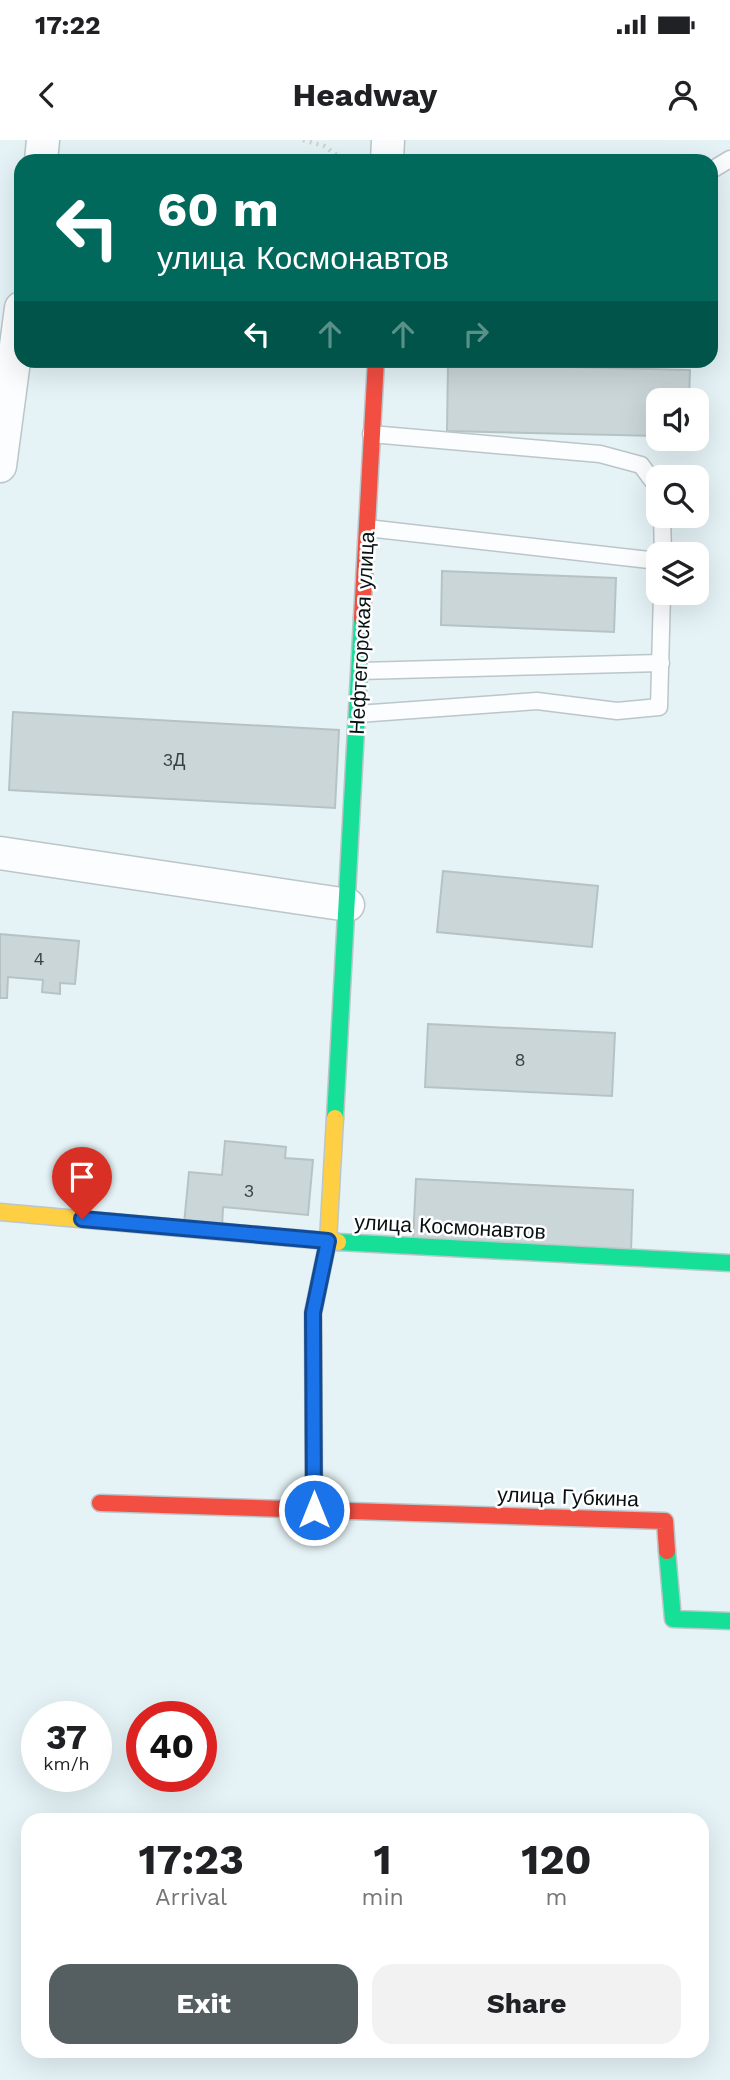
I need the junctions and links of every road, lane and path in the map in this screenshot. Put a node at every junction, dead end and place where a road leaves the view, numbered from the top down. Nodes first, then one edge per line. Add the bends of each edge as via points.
1 (303, 140) edge
2 (335, 154) edge
3 (14, 361) edge
4 (375, 368) edge
5 (371, 434) junction
6 (0, 466) edge
7 (646, 472) edge
8 (367, 528) junction
9 (646, 560) edge
10 (663, 605) edge
11 (661, 663) junction
12 (360, 671) junction
13 (358, 713) junction
14 (0, 853) edge
15 (348, 905) junction
16 (0, 1212) edge
17 (328, 1241) junction
18 (730, 1263) edge
19 (100, 1503) dead end
20 (314, 1510) junction
21 (730, 1621) edge

1 - 2 path
3 - 6 street
4 - 5 street, Нефтегорская улица
5 - 7 lane via 600,454 641,466
5 - 8 street, Нефтегорская улица
8 - 9 lane
8 - 12 street, Нефтегорская улица
10 - 11 lane
11 - 12 lane
11 - 13 lane via 659,707 617,711 537,701
12 - 13 street, Нефтегорская улица
13 - 15 street, Нефтегорская улица
14 - 15 street
15 - 17 street, Нефтегорская улица
16 - 17 street, улица Космонавтов
17 - 18 street, улица Космонавтов
17 - 20 street via 313,1313
19 - 20 street, улица Губкина
20 - 21 street, улица Губкина via 665,1521 673,1619

